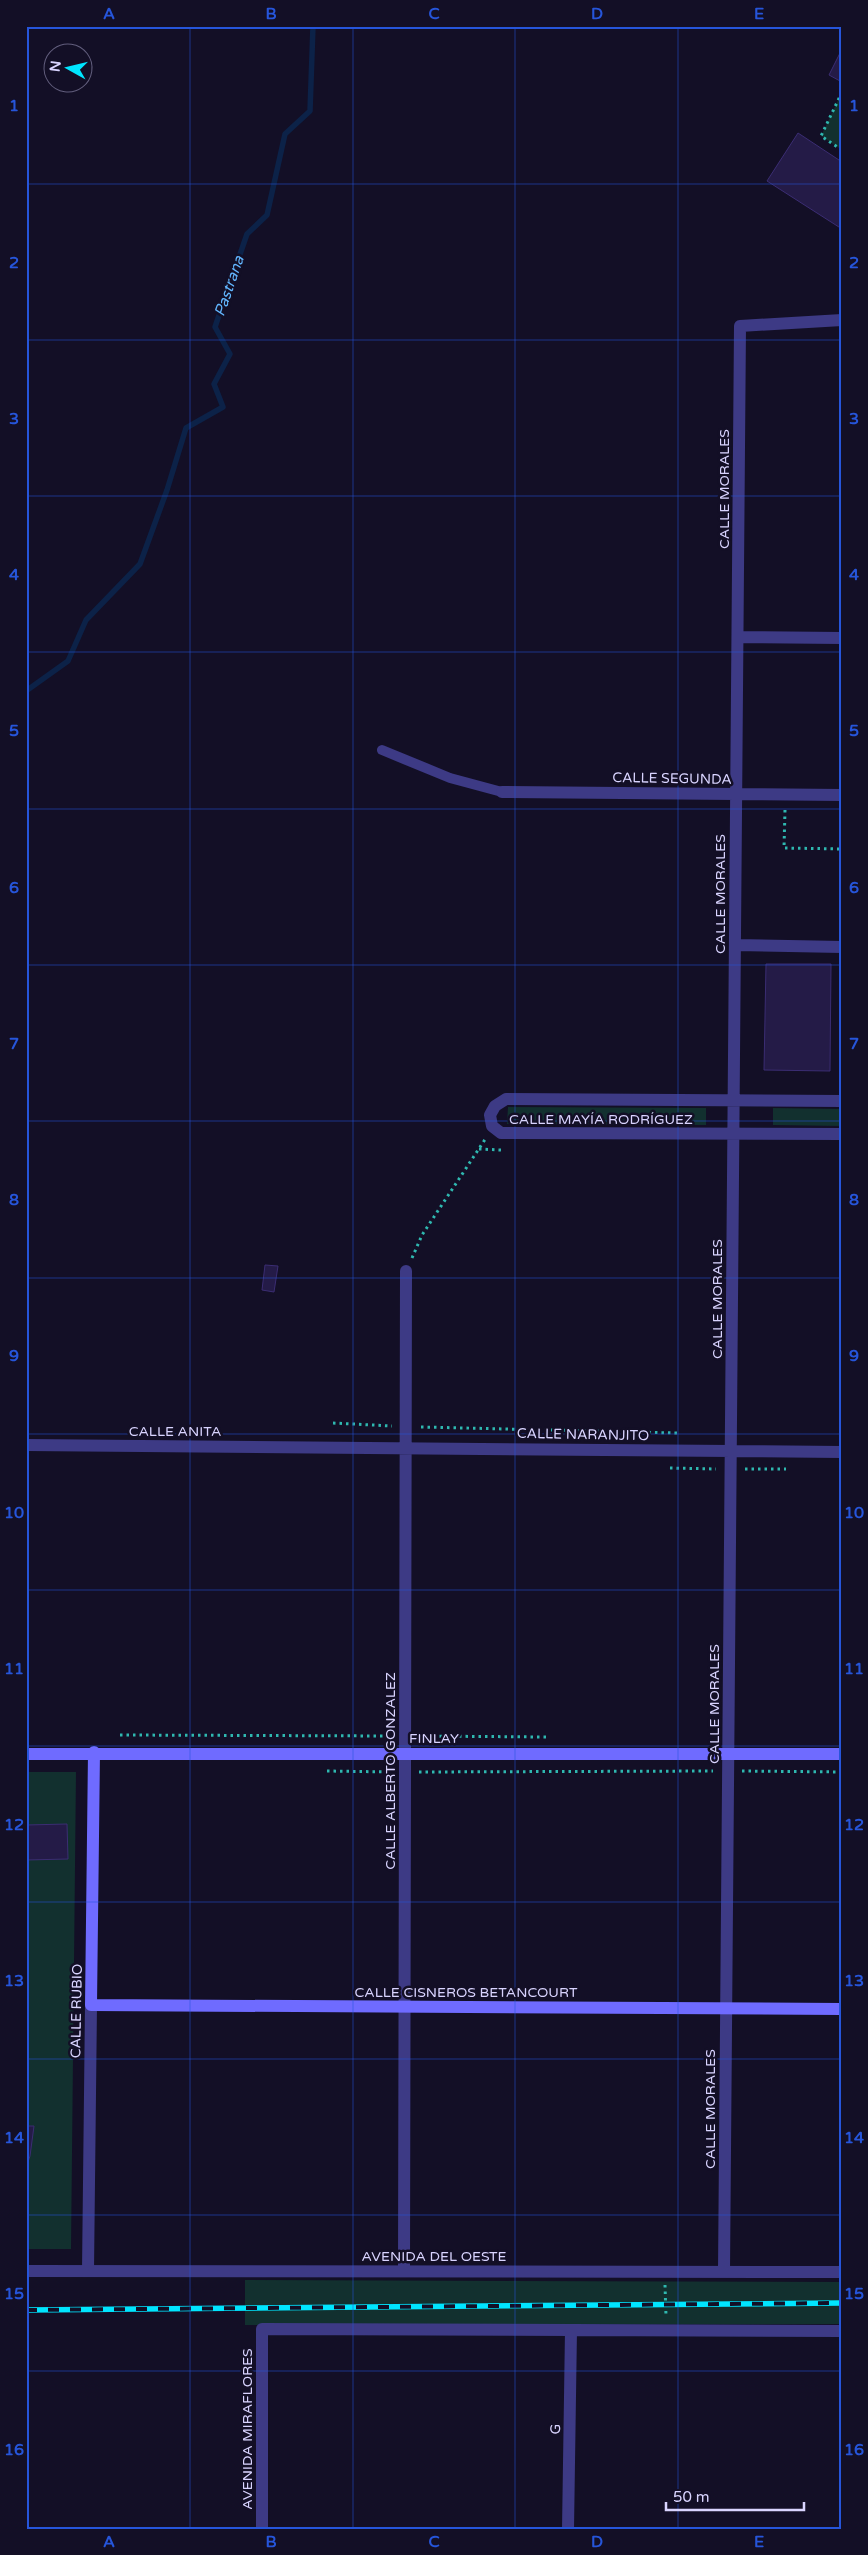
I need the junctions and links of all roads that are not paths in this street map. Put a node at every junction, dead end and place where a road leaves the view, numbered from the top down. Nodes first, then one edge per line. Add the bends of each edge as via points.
1 (842, 320) edge
2 (738, 637) junction
3 (842, 638) edge
4 (382, 750) dead end
5 (502, 792) joint
6 (736, 794) junction
7 (842, 795) edge
8 (735, 945) junction
9 (842, 948) edge
10 (734, 1101) junction
11 (842, 1101) edge
12 (733, 1134) junction
13 (842, 1134) edge
14 (406, 1271) road end
15 (26, 1445) edge
16 (324, 1446) joint
17 (406, 1447) junction
18 (731, 1451) junction
19 (842, 1452) edge
20 (94, 1752) junction
21 (406, 1753) junction
22 (26, 1754) edge
23 (728, 1754) junction
24 (842, 1754) edge
25 (91, 2006) junction
26 (405, 2007) junction
27 (726, 2008) junction
28 (842, 2008) edge
29 (26, 2270) edge
30 (88, 2271) junction
31 (404, 2271) junction
32 (724, 2272) junction
33 (842, 2272) edge
34 (571, 2330) junction
35 (842, 2331) edge
36 (262, 2529) edge
37 (568, 2529) edge

1 - 2 street, CALLE MORALES via 740,326
2 - 3 street
2 - 6 street, CALLE MORALES
4 - 5 lane via 450,778
5 - 6 street, CALLE SEGUNDA
6 - 7 street, CALLE SEGUNDA
6 - 8 street, CALLE MORALES
8 - 9 street
8 - 10 street, CALLE MORALES
10 - 11 street, CALLE MAYÍA RODRÍGUEZ
10 - 12 street, CALLE MORALES
10 - 12 street, CALLE MAYÍA RODRÍGUEZ via 506,1099 495,1106 490,1115 492,1126 501,1133
12 - 13 street, CALLE MAYÍA RODRÍGUEZ
12 - 18 street, CALLE MORALES
14 - 17 street, CALLE ALBERTO GONZALEZ
15 - 16 street, CALLE ANITA
16 - 17 street, CALLE NARANJITO
17 - 18 street, CALLE NARANJITO
17 - 21 street, CALLE ALBERTO GONZALEZ
18 - 19 street, CALLE NARANJITO
18 - 23 street, CALLE MORALES
20 - 21 street, FINLAY
20 - 22 street, FINLAY
20 - 25 street, CALLE RUBIO
21 - 23 street, FINLAY
21 - 26 street, CALLE ALBERTO GONZALEZ
23 - 24 street, FINLAY
23 - 27 street, CALLE MORALES
25 - 26 street, CALLE CISNEROS BETANCOURT
25 - 30 street, CALLE RUBIO
26 - 27 street, CALLE CISNEROS BETANCOURT
26 - 31 street, CALLE ALBERTO GONZALEZ
27 - 28 street, CALLE CISNEROS BETANCOURT
27 - 32 street, CALLE MORALES
29 - 30 street, AVENIDA DEL OESTE
30 - 31 street, AVENIDA DEL OESTE
31 - 32 street, AVENIDA DEL OESTE
32 - 33 street, AVENIDA DEL OESTE
34 - 35 street
34 - 36 street, AVENIDA MIRAFLORES via 262,2329
34 - 37 street, G

